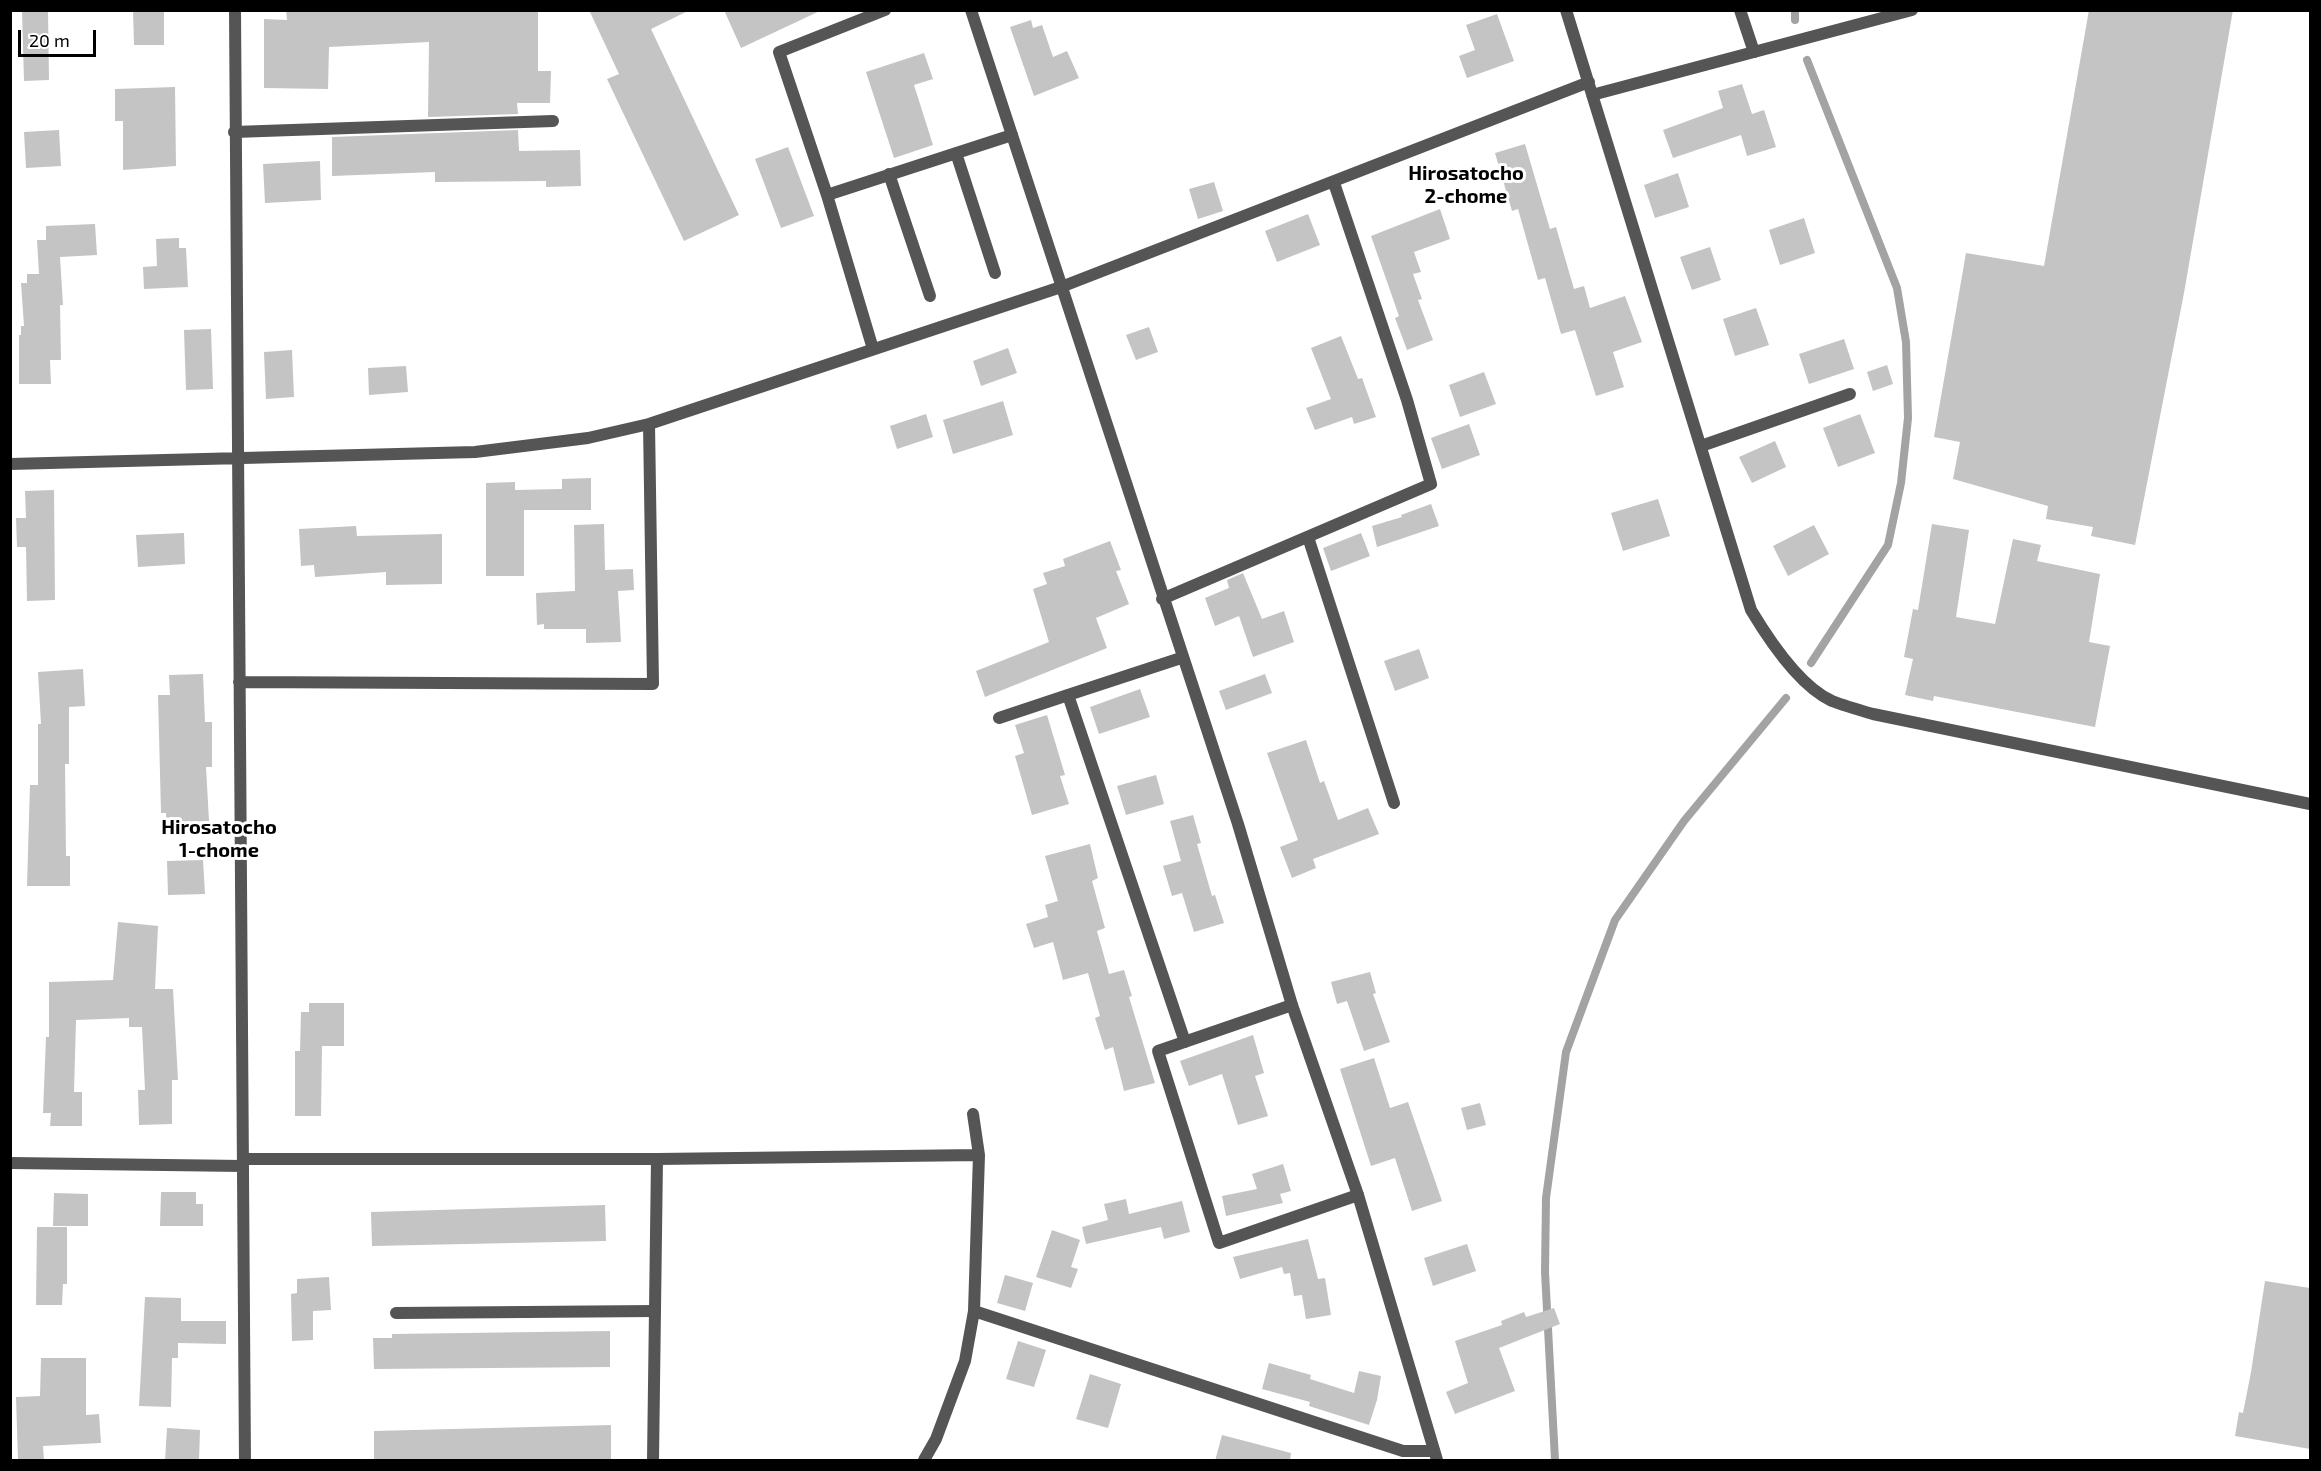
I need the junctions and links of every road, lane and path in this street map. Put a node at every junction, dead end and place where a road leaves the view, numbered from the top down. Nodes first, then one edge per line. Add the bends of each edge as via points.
1 (235, 10) edge
2 (885, 10) edge
3 (971, 10) edge
4 (1566, 10) edge
5 (1740, 10) edge
6 (1912, 10) edge
7 (1754, 52) junction
8 (1591, 89) junction
9 (553, 121) dead end
10 (234, 132) junction
11 (1012, 135) junction
12 (956, 153) junction
13 (890, 174) junction
14 (1334, 183) junction
15 (827, 195) junction
16 (995, 273) dead end
17 (1062, 287) junction
18 (930, 296) dead end
19 (873, 350) junction
20 (1850, 394) dead end
21 (649, 424) junction
22 (1701, 446) junction
23 (237, 459) junction
24 (10, 464) edge
25 (1308, 537) junction
26 (1162, 599) junction
27 (1181, 658) junction
28 (239, 682) junction
29 (1068, 695) junction
30 (999, 718) dead end
31 (1394, 803) dead end
32 (2310, 804) edge
33 (1292, 1005) junction
34 (1185, 1042) junction
35 (973, 1114) dead end
36 (979, 1155) junction
37 (657, 1159) junction
38 (243, 1162) junction
39 (10, 1163) edge
40 (1358, 1195) junction
41 (655, 1311) junction
42 (974, 1311) junction
43 (396, 1313) dead end
44 (1435, 1456) edge
45 (245, 1461) edge
46 (653, 1461) edge
47 (924, 1461) edge

1 - 10 street
2 - 15 street via 779,52
3 - 11 street
4 - 8 street
5 - 7 street
6 - 7 street
7 - 8 street
8 - 14 street
8 - 22 street
9 - 10 street
10 - 23 street
11 - 12 street
11 - 17 street
12 - 13 street
12 - 16 street
13 - 15 street
13 - 18 street
14 - 17 street
14 - 25 street via 1431,484
15 - 19 street
17 - 19 street
17 - 26 street
19 - 21 street
20 - 22 street
21 - 23 street via 588,438 475,452
21 - 28 street via 653,684
22 - 32 street via 1751,610 1772,646 1830,700 1873,714
23 - 24 street
23 - 28 street
25 - 26 street
25 - 31 street
26 - 27 street
27 - 29 street
27 - 33 street via 1238,824
28 - 38 street
29 - 30 street
29 - 34 street
33 - 34 street
33 - 40 street
34 - 40 street via 1158,1052 1220,1243
35 - 36 street
36 - 37 street
36 - 42 street
37 - 38 street
37 - 41 street
38 - 39 street
38 - 45 street
40 - 44 street
41 - 43 street
41 - 46 street
42 - 44 street via 1403,1451
42 - 47 street via 965,1361

